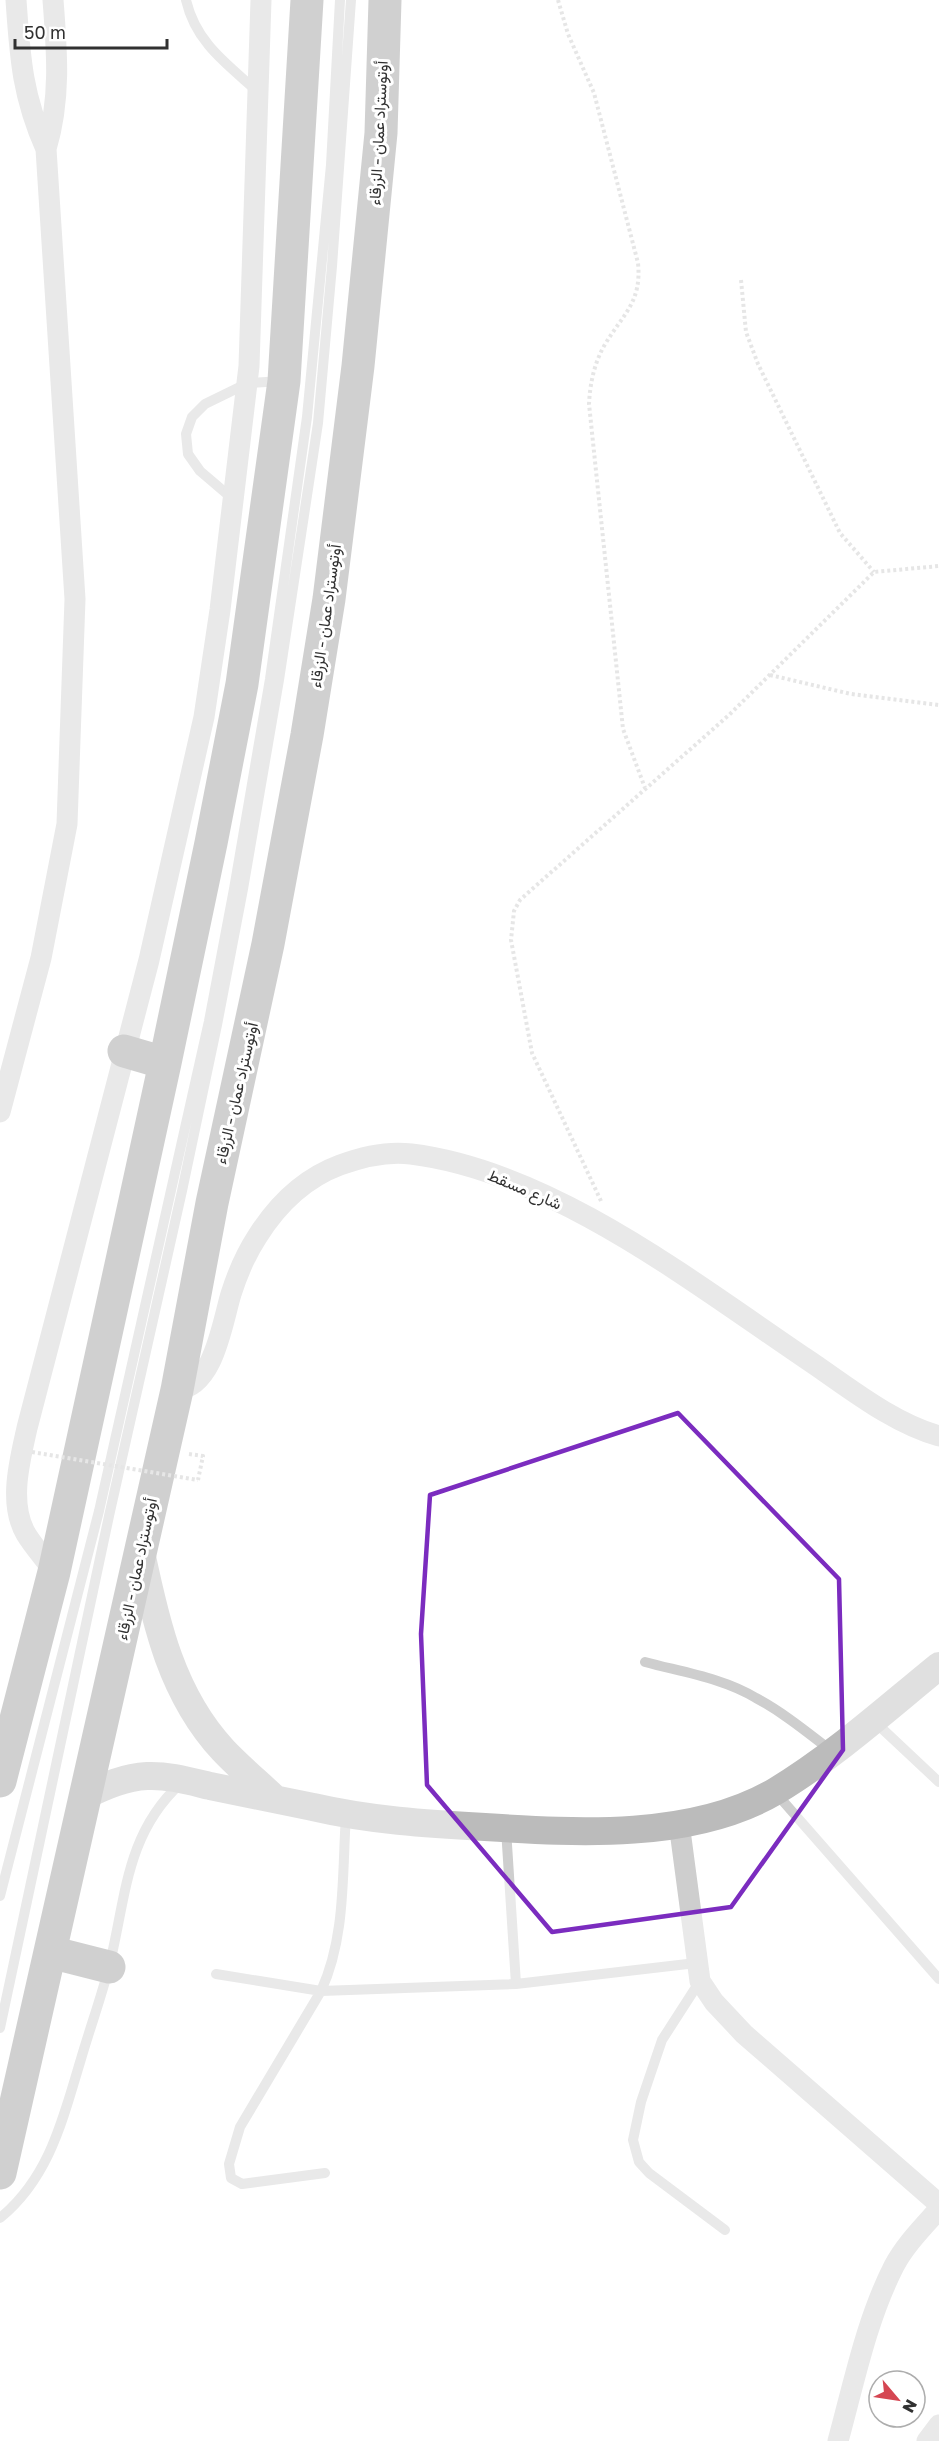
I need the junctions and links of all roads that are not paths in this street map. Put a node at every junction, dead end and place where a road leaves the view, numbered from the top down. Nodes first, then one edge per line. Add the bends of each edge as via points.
1 (16, 0) edge
2 (54, 0) edge
3 (186, 0) edge
4 (261, 0) edge
5 (307, 0) edge
6 (340, 0) edge
7 (351, 0) edge
8 (385, 0) edge
9 (260, 94) junction
10 (46, 148) junction
11 (284, 381) junction
12 (248, 383) junction
13 (234, 500) junction
14 (124, 1051) junction
15 (165, 1063) junction
16 (0, 1112) edge
17 (177, 1389) junction
18 (939, 1436) edge
19 (141, 1548) junction
20 (54, 1572) junction
21 (645, 1662) dead end
22 (939, 1666) edge
23 (873, 1720) junction
24 (833, 1752) junction
25 (1, 1774) edge
26 (184, 1780) junction
27 (939, 1782) edge
28 (775, 1791) junction
29 (86, 1795) junction
30 (276, 1799) junction
31 (346, 1815) junction
32 (679, 1823) junction
33 (506, 1828) junction
34 (0, 1896) edge
35 (50, 1952) junction
36 (109, 1967) junction
37 (698, 1972) junction
38 (216, 1974) dead end
39 (939, 1979) edge
40 (516, 1984) junction
41 (321, 1992) junction
42 (0, 2028) edge
43 (0, 2173) edge
44 (325, 2173) dead end
45 (939, 2206) edge
46 (0, 2218) edge
47 (725, 2230) dead end
48 (939, 2425) edge
49 (838, 2441) edge
50 (927, 2441) edge

1 - 10 street via 24,88
2 - 10 street via 58,84
3 - 9 lane via 195,28 205,43
4 - 9 street
5 - 11 highway
6 - 34 lane via 331,165 307,417 270,680 234,889 209,1021 99,1510
7 - 42 lane via 318,423 245,878 220,1014
8 - 17 highway, أوتوستراد عمان - الزرقاء via 380,145 329,599 268,944
9 - 12 street
10 - 16 street via 75,599 67,824 41,958
11 - 12 lane
11 - 15 highway via 242,684
12 - 13 street
12 - 13 lane via 205,404 192,417 186,434 188,454 200,471
13 - 14 street via 204,717 170,874
14 - 15 highway
14 - 20 street via 27,1428 18,1480 20,1522
15 - 20 highway
17 - 18 street, شارع مسقط via 192,1385 208,1365 242,1264 275,1212 320,1172 361,1157 409,1154 464,1164 542,1193 615,1232 872,1403
17 - 19 highway, أوتوستراد عمان - الزرقاء
19 - 29 highway, أوتوستراد عمان - الزرقاء
19 - 30 street via 167,1658 182,1690 222,1749
20 - 25 highway
21 - 24 lane via 713,1679 755,1696
22 - 23 street
23 - 24 street
23 - 27 lane
24 - 28 street
26 - 29 street via 146,1776
26 - 30 street
26 - 36 lane via 158,1807 139,1839
28 - 32 street via 748,1804
28 - 39 lane
29 - 35 highway, أوتوستراد عمان - الزرقاء
30 - 31 street
31 - 33 street
31 - 41 lane via 338,1935
32 - 33 street via 594,1831
32 - 37 street
33 - 40 lane
35 - 36 highway
35 - 43 highway, أوتوستراد عمان - الزرقاء
36 - 46 lane via 51,2152 32,2185
37 - 40 lane
37 - 45 street via 714,2002 744,2034
37 - 47 lane via 662,2040 633,2140 639,2162 649,2174
38 - 41 lane
40 - 41 lane
41 - 44 lane via 240,2127 229,2163 231,2178 242,2184
45 - 49 street via 907,2245 884,2288
48 - 50 street

